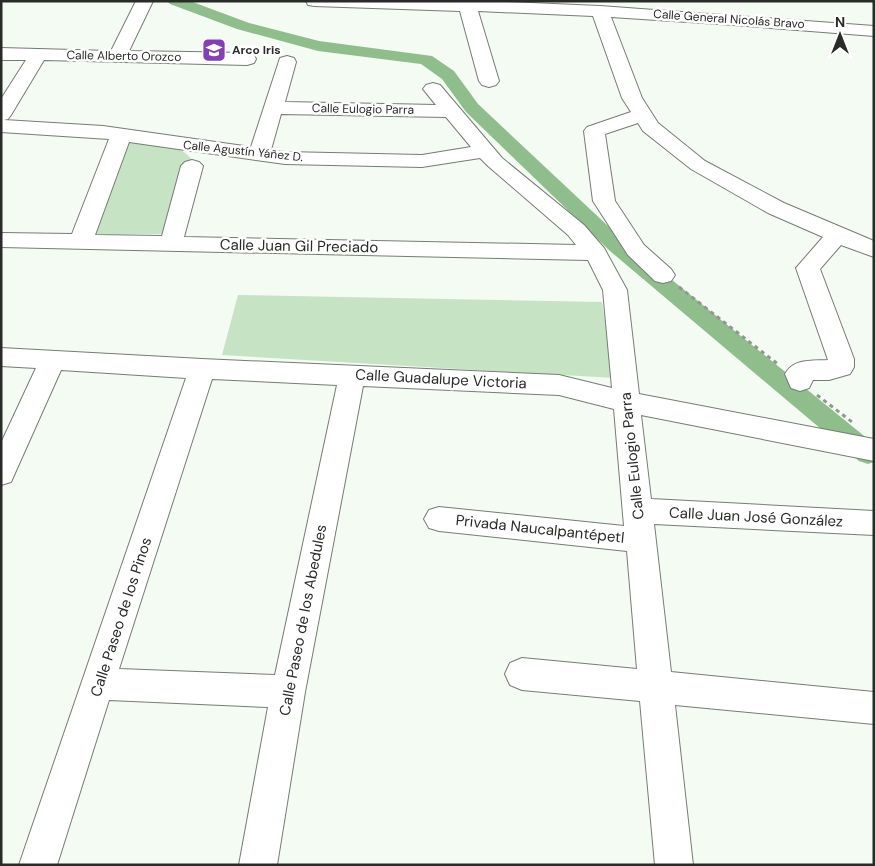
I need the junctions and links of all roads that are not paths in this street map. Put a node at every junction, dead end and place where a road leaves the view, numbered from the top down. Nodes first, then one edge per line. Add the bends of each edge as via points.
1 (145, 1) edge
2 (314, 1) edge
3 (468, 7) junction
4 (588, 8) edge
5 (691, 8) edge
6 (874, 30) edge
7 (1, 54) edge
8 (38, 55) junction
9 (117, 57) junction
10 (247, 59) dead end
11 (287, 62) dead end
12 (489, 81) dead end
13 (433, 89) dead end
14 (274, 108) junction
15 (451, 111) junction
16 (642, 114) junction
17 (1, 115) edge
18 (1, 126) edge
19 (121, 135) junction
20 (485, 151) junction
21 (259, 155) junction
22 (192, 166) dead end
23 (838, 235) junction
24 (1, 240) edge
25 (81, 241) junction
26 (171, 243) junction
27 (874, 250) edge
28 (596, 253) junction
29 (663, 275) road end
30 (1, 357) edge
31 (53, 360) junction
32 (202, 369) junction
33 (352, 375) junction
34 (801, 376) road end
35 (626, 402) junction
36 (866, 439) edge
37 (1, 474) edge
38 (638, 511) junction
39 (439, 519) dead end
40 (874, 523) edge
41 (641, 540) junction
42 (522, 674) dead end
43 (99, 684) junction
44 (656, 687) junction
45 (288, 692) junction
46 (874, 708) edge
47 (38, 865) edge
48 (258, 865) edge
49 (674, 865) edge

1 - 9 street
2 - 3 street, Calle General Nicolás Bravo
3 - 4 street, Calle General Nicolás Bravo
3 - 12 street
4 - 5 street, Calle General Nicolás Bravo
4 - 16 street
5 - 6 street, Calle General Nicolás Bravo via 780,15
7 - 8 street, Calle Alberto Orozco
8 - 9 street, Calle Alberto Orozco
8 - 17 street
9 - 10 street, Calle Alberto Orozco
11 - 14 street
13 - 15 street, Calle Eulogio Parra
14 - 15 street, Calle Eulogio Parra
14 - 21 street
15 - 20 street, Calle Eulogio Parra
16 - 23 street via 650,127 698,165 776,208
16 - 29 street via 594,131 604,201 636,250
18 - 19 street, Calle Agustín Yáñez D.
19 - 21 street, Calle Agustín Yáñez D.
19 - 25 street
20 - 21 street, Calle Agustín Yáñez D. via 422,160
20 - 28 street, Calle Eulogio Parra via 576,230
22 - 26 street
23 - 27 street
23 - 34 street via 808,268 841,366
24 - 25 street, Calle Juan Gil Preciado
25 - 26 street, Calle Juan Gil Preciado
26 - 28 street, Calle Juan Gil Preciado
28 - 35 street, Calle Eulogio Parra via 615,290
30 - 31 street, Calle Guadalupe Victoria
31 - 32 street, Calle Guadalupe Victoria
31 - 37 street
32 - 33 street, Calle Guadalupe Victoria
32 - 43 street, Calle Paseo de los Pinos
33 - 35 street, Calle Guadalupe Victoria via 559,385
33 - 45 street, Calle Paseo de los Abedules
35 - 36 street, Calle Guadalupe Victoria via 819,438
35 - 38 street, Calle Eulogio Parra
38 - 40 street, Calle Juan José González
38 - 41 street, Calle Eulogio Parra
39 - 41 street, Privada Naucalpantépetl
41 - 44 street, Calle Eulogio Parra
42 - 44 street
43 - 45 street
43 - 47 street, Calle Paseo de los Pinos
44 - 46 street
44 - 49 street, Calle Eulogio Parra
45 - 48 street, Calle Paseo de los Abedules

